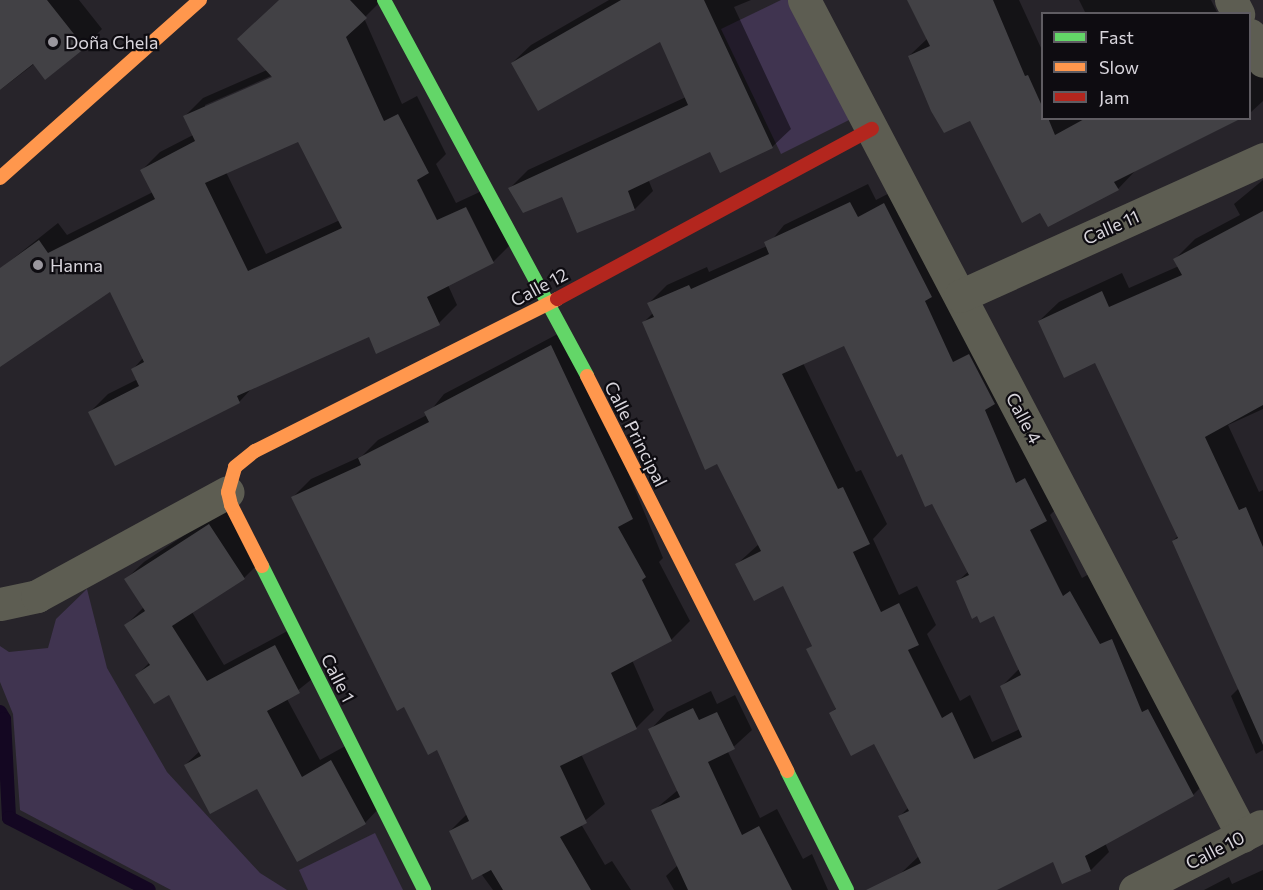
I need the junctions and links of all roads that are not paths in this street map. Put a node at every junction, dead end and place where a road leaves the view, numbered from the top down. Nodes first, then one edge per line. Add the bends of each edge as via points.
1 (384, 0) edge
2 (804, 0) edge
3 (192, 2) edge
4 (1251, 37) edge
5 (1263, 61) edge
6 (872, 129) junction
7 (1263, 159) edge
8 (0, 178) edge
9 (960, 296) junction
10 (549, 302) junction
11 (229, 486) junction
12 (0, 604) edge
13 (1253, 831) edge
14 (424, 890) edge
15 (846, 890) edge
16 (1136, 890) edge

1 - 10 street, Calle Principal
2 - 6 street, Calle 4
3 - 8 street
4 - 5 street
6 - 9 street, Calle 4
6 - 10 street, Calle 12
7 - 9 street, Calle 11
9 - 13 street, Calle 4
10 - 11 street, Calle 12 via 250,454 235,467
10 - 15 street, Calle Principal
11 - 12 street via 37,596
11 - 14 street, Calle 1 via 231,505
13 - 16 street, Calle 10

